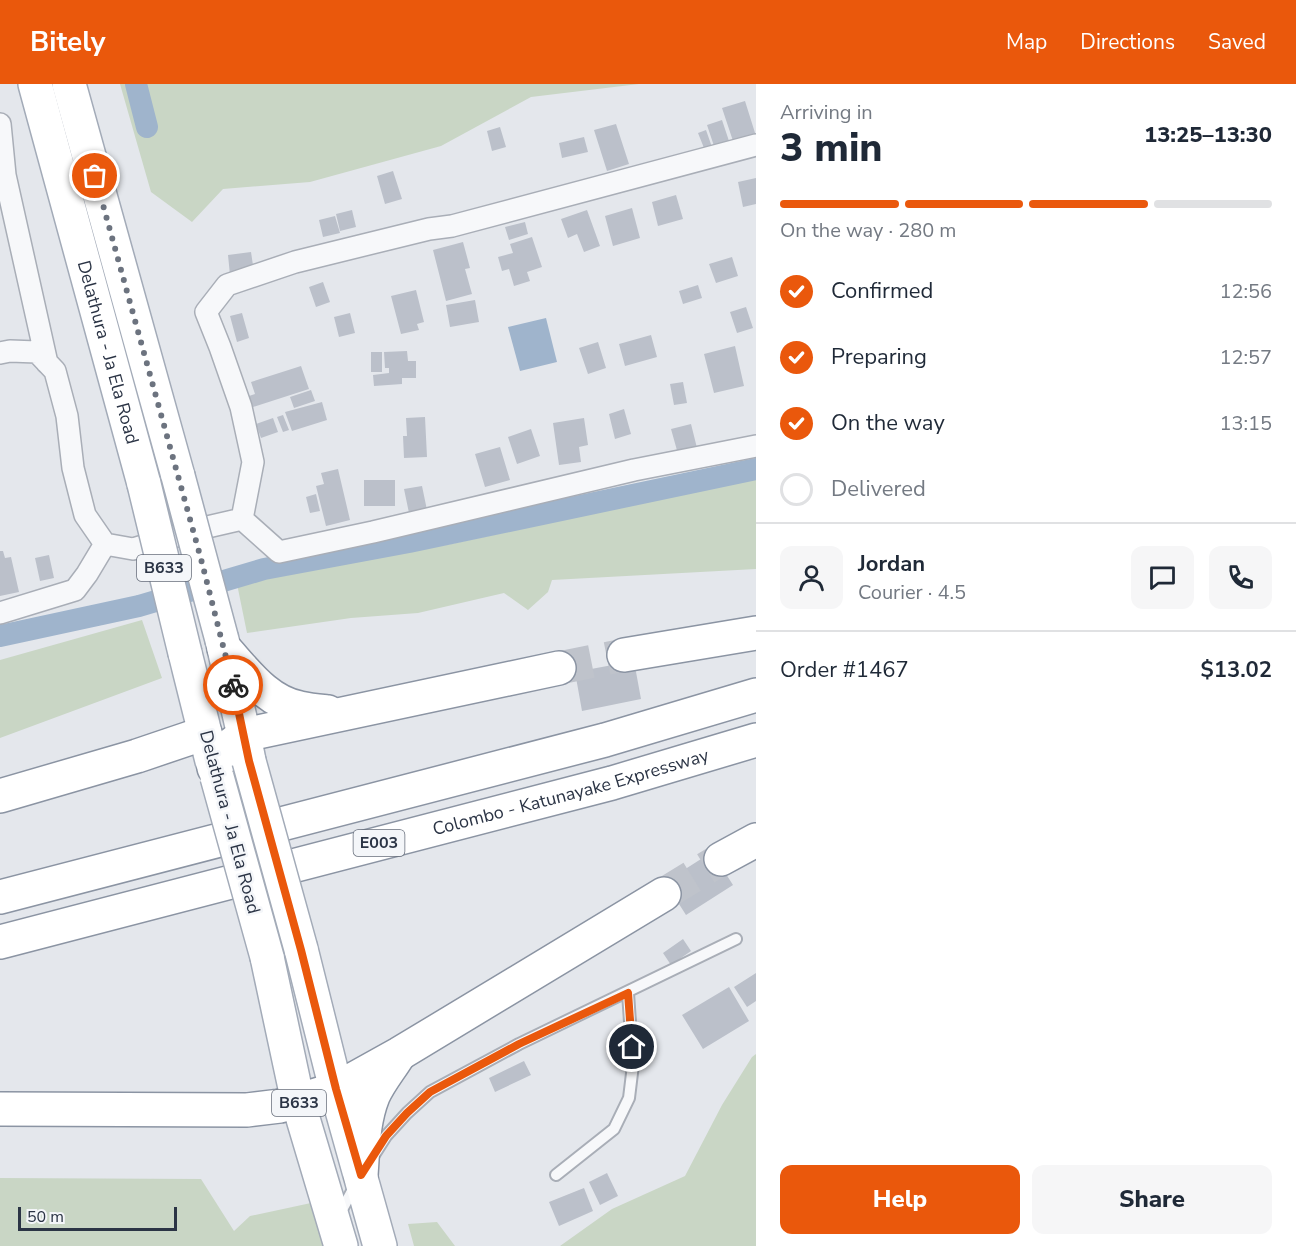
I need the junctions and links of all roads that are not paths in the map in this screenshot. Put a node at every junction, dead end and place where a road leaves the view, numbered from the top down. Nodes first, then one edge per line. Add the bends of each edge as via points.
1 (35, 84) edge
2 (69, 84) edge
3 (0, 124) edge
4 (756, 145) edge
5 (0, 353) edge
6 (47, 363) junction
7 (756, 446) edge
8 (242, 519) junction
9 (105, 544) junction
10 (0, 613) edge
11 (756, 633) edge
12 (223, 644) junction
13 (624, 655) tunnel mouth
14 (560, 668) tunnel mouth
15 (756, 695) edge
16 (343, 713) junction
17 (205, 733) junction
18 (756, 740) edge
19 (247, 748) junction
20 (216, 773) junction
21 (0, 796) edge
22 (756, 840) edge
23 (721, 859) tunnel mouth
24 (664, 894) tunnel mouth
25 (0, 897) edge
26 (736, 939) dead end
27 (0, 942) edge
28 (628, 993) junction
29 (399, 1054) junction
30 (336, 1089) junction
31 (298, 1101) junction
32 (0, 1109) edge
33 (361, 1175) junction
34 (556, 1175) dead end
35 (338, 1234) edge
36 (380, 1246) edge

1 - 17 main road, Delathura - Ja Ela Road / B633, bridge via 144,484
2 - 12 main road, Delathura - Ja Ela Road / B633, bridge
3 - 6 street via 5,175
4 - 8 street via 452,226 295,262 227,285 206,312 241,407 253,462
5 - 6 street via 37,352
6 - 9 street via 55,371 67,416 73,468 85,515
7 - 8 street via 634,470 279,552
8 - 9 street via 133,549
9 - 10 street via 75,590
11 - 13 main road
12 - 16 main road via 256,683 284,704
12 - 19 main road, Delathura - Ja Ela Road / B633
14 - 16 main road
15 - 25 main road, E003 via 605,740
16 - 19 main road
17 - 20 main road, Delathura - Ja Ela Road / B633
17 - 21 main road
18 - 27 main road, Colombo - Katunayake Expressway / E003 via 612,783
19 - 20 main road via 232,744
19 - 30 main road, Delathura - Ja Ela Road / B633, bridge
20 - 31 main road, Delathura - Ja Ela Road / B633, bridge via 267,957
22 - 23 main road
24 - 29 main road
26 - 28 lane
28 - 33 lane via 519,1044 430,1092 386,1136
28 - 34 lane via 633,1065 629,1098 614,1129
29 - 30 main road
29 - 33 main road via 369,1108
30 - 31 main road
30 - 33 main road, Delathura - Ja Ela Road / B633
31 - 32 main road via 248,1110
31 - 35 main road, Delathura - Ja Ela Road / B633
33 - 35 lane
33 - 36 main road, Delathura - Ja Ela Road / B633

